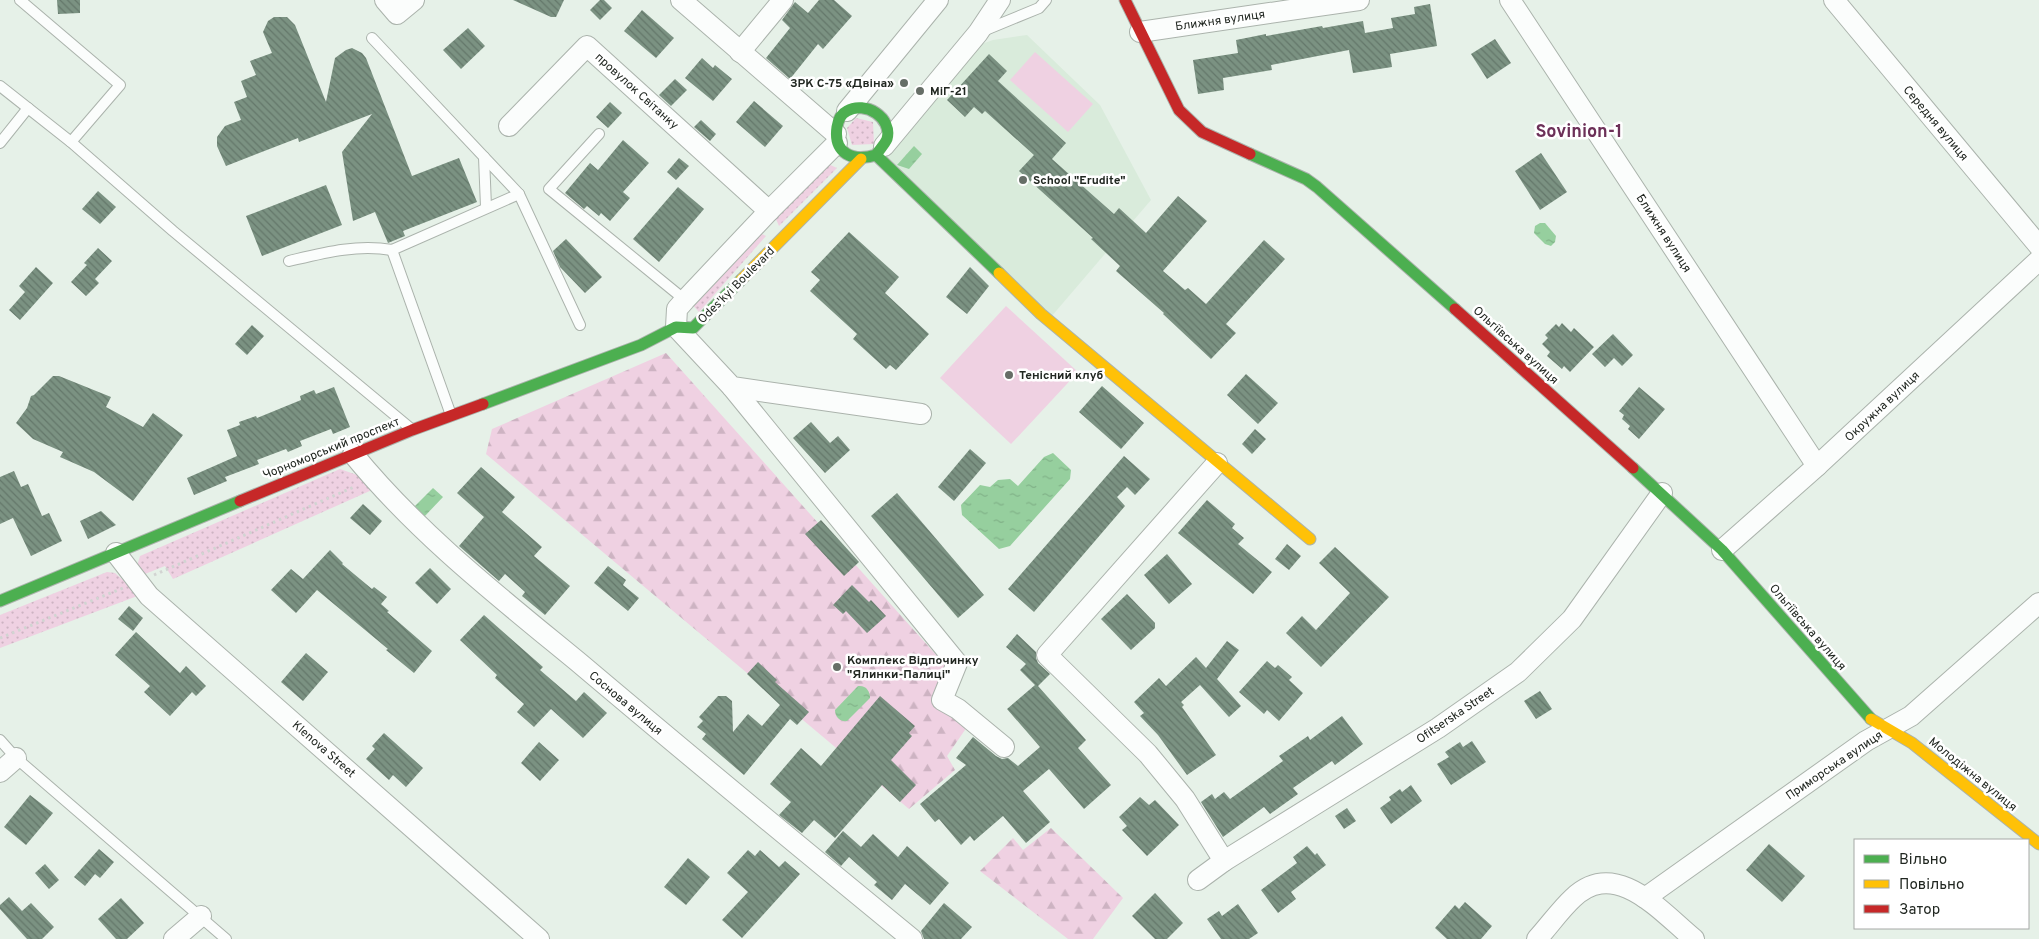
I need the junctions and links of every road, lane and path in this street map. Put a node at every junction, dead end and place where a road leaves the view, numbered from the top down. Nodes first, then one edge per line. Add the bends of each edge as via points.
1 (20, 0) edge
2 (414, 0) edge
3 (681, 0) edge
4 (783, 0) edge
5 (938, 0) edge
6 (1000, 0) edge
7 (1046, 0) edge
8 (1125, 0) edge
9 (1359, 0) edge
10 (1510, 0) edge
11 (1834, 0) edge
12 (391, 7) edge
13 (1140, 32) junction
14 (978, 33) junction
15 (372, 38) dead end
16 (740, 52) junction
17 (0, 86) edge
18 (28, 108) junction
19 (852, 109) junction
20 (509, 126) dead end
21 (599, 134) dead end
22 (71, 142) junction
23 (0, 143) edge
24 (839, 143) junction
25 (883, 145) junction
26 (484, 157) junction
27 (861, 159) junction
28 (519, 194) junction
29 (486, 207) junction
30 (769, 211) junction
31 (2039, 246) edge
32 (392, 250) junction
33 (2039, 260) edge
34 (289, 261) dead end
35 (685, 300) junction
36 (580, 326) dead end
37 (676, 327) junction
38 (732, 387) junction
39 (921, 414) dead end
40 (451, 416) junction
41 (412, 430) junction
42 (353, 454) junction
43 (1217, 463) junction
44 (1817, 466) junction
45 (373, 479) junction
46 (1662, 494) junction
47 (1310, 539) dead end
48 (1722, 550) junction
49 (116, 553) junction
50 (138, 582) junction
51 (0, 601) edge
52 (2039, 603) edge
53 (0, 638) edge
54 (1889, 728) junction
55 (0, 740) edge
56 (1004, 747) dead end
57 (16, 758) junction
58 (0, 772) edge
59 (2039, 844) edge
60 (1224, 860) junction
61 (1198, 880) dead end
62 (1645, 898) junction
63 (201, 916) junction
64 (174, 939) edge
65 (226, 939) edge
66 (539, 939) edge
67 (912, 939) edge
68 (1537, 939) edge
69 (1694, 939) edge

1 - 22 lane via 120,85
2 - 12 street
3 - 16 street
4 - 16 street
5 - 19 street, Odes'kyi Boulevard
6 - 14 street
7 - 14 lane via 1040,8
8 - 13 street, Ольгіївська вулиця
9 - 13 street, Ближня вулиця
10 - 44 street, Ближня вулиця
11 - 31 street, Середня вулиця
13 - 46 street, Ольгіївська вулиця via 1179,110 1191,123 1202,132 1317,187
14 - 25 street
15 - 26 lane
16 - 24 street
17 - 18 lane
18 - 22 lane
18 - 23 lane
19 - 24 street, Odes'kyi Boulevard via 837,125
19 - 25 street via 869,108 878,112 885,122
20 - 30 street, провулок Світанку via 587,46
21 - 35 lane via 549,189
22 - 41 lane
24 - 27 street via 854,158
24 - 30 street, Odes'kyi Boulevard
25 - 27 street
25 - 43 street via 1040,314
26 - 28 lane
26 - 29 lane
27 - 37 street, Odes'kyi Boulevard via 693,328
28 - 29 lane
28 - 36 lane
29 - 32 lane
30 - 35 street, Odes'kyi Boulevard
32 - 34 lane via 374,247 341,249
32 - 40 lane
33 - 44 street, Окружна вулиця
35 - 37 street, Odes'kyi Boulevard via 677,309
37 - 38 street
37 - 40 street, Чорноморський проспект via 641,345
38 - 39 street
38 - 56 street via 957,663 942,700
40 - 41 street, Чорноморський проспект
41 - 42 street, Чорноморський проспект
42 - 45 street, Соснова вулиця
42 - 49 street, Чорноморський проспект
43 - 47 street
43 - 60 street via 1047,655 1148,754 1185,799
44 - 48 street, Окружна вулиця
45 - 50 path
45 - 67 street, Соснова вулиця via 472,573
46 - 48 street, Ольгіївська вулиця
46 - 60 street, Ofitserska Street via 1572,619 1518,672 1438,728
48 - 54 street, Ольгіївська вулиця via 1867,717
49 - 50 street, Klenova Street
49 - 51 street, Чорноморський проспект
50 - 53 path
50 - 66 street, Klenova Street via 149,596
52 - 54 street, Приморська вулиця via 1911,716
54 - 59 street, Молодіжна вулиця
54 - 62 street, Приморська вулиця
55 - 57 lane
57 - 58 street
57 - 63 lane
60 - 61 street, Ofitserska Street
62 - 68 street via 1632,888 1618,884 1602,883 1586,888
62 - 69 street
63 - 64 street
63 - 65 lane

